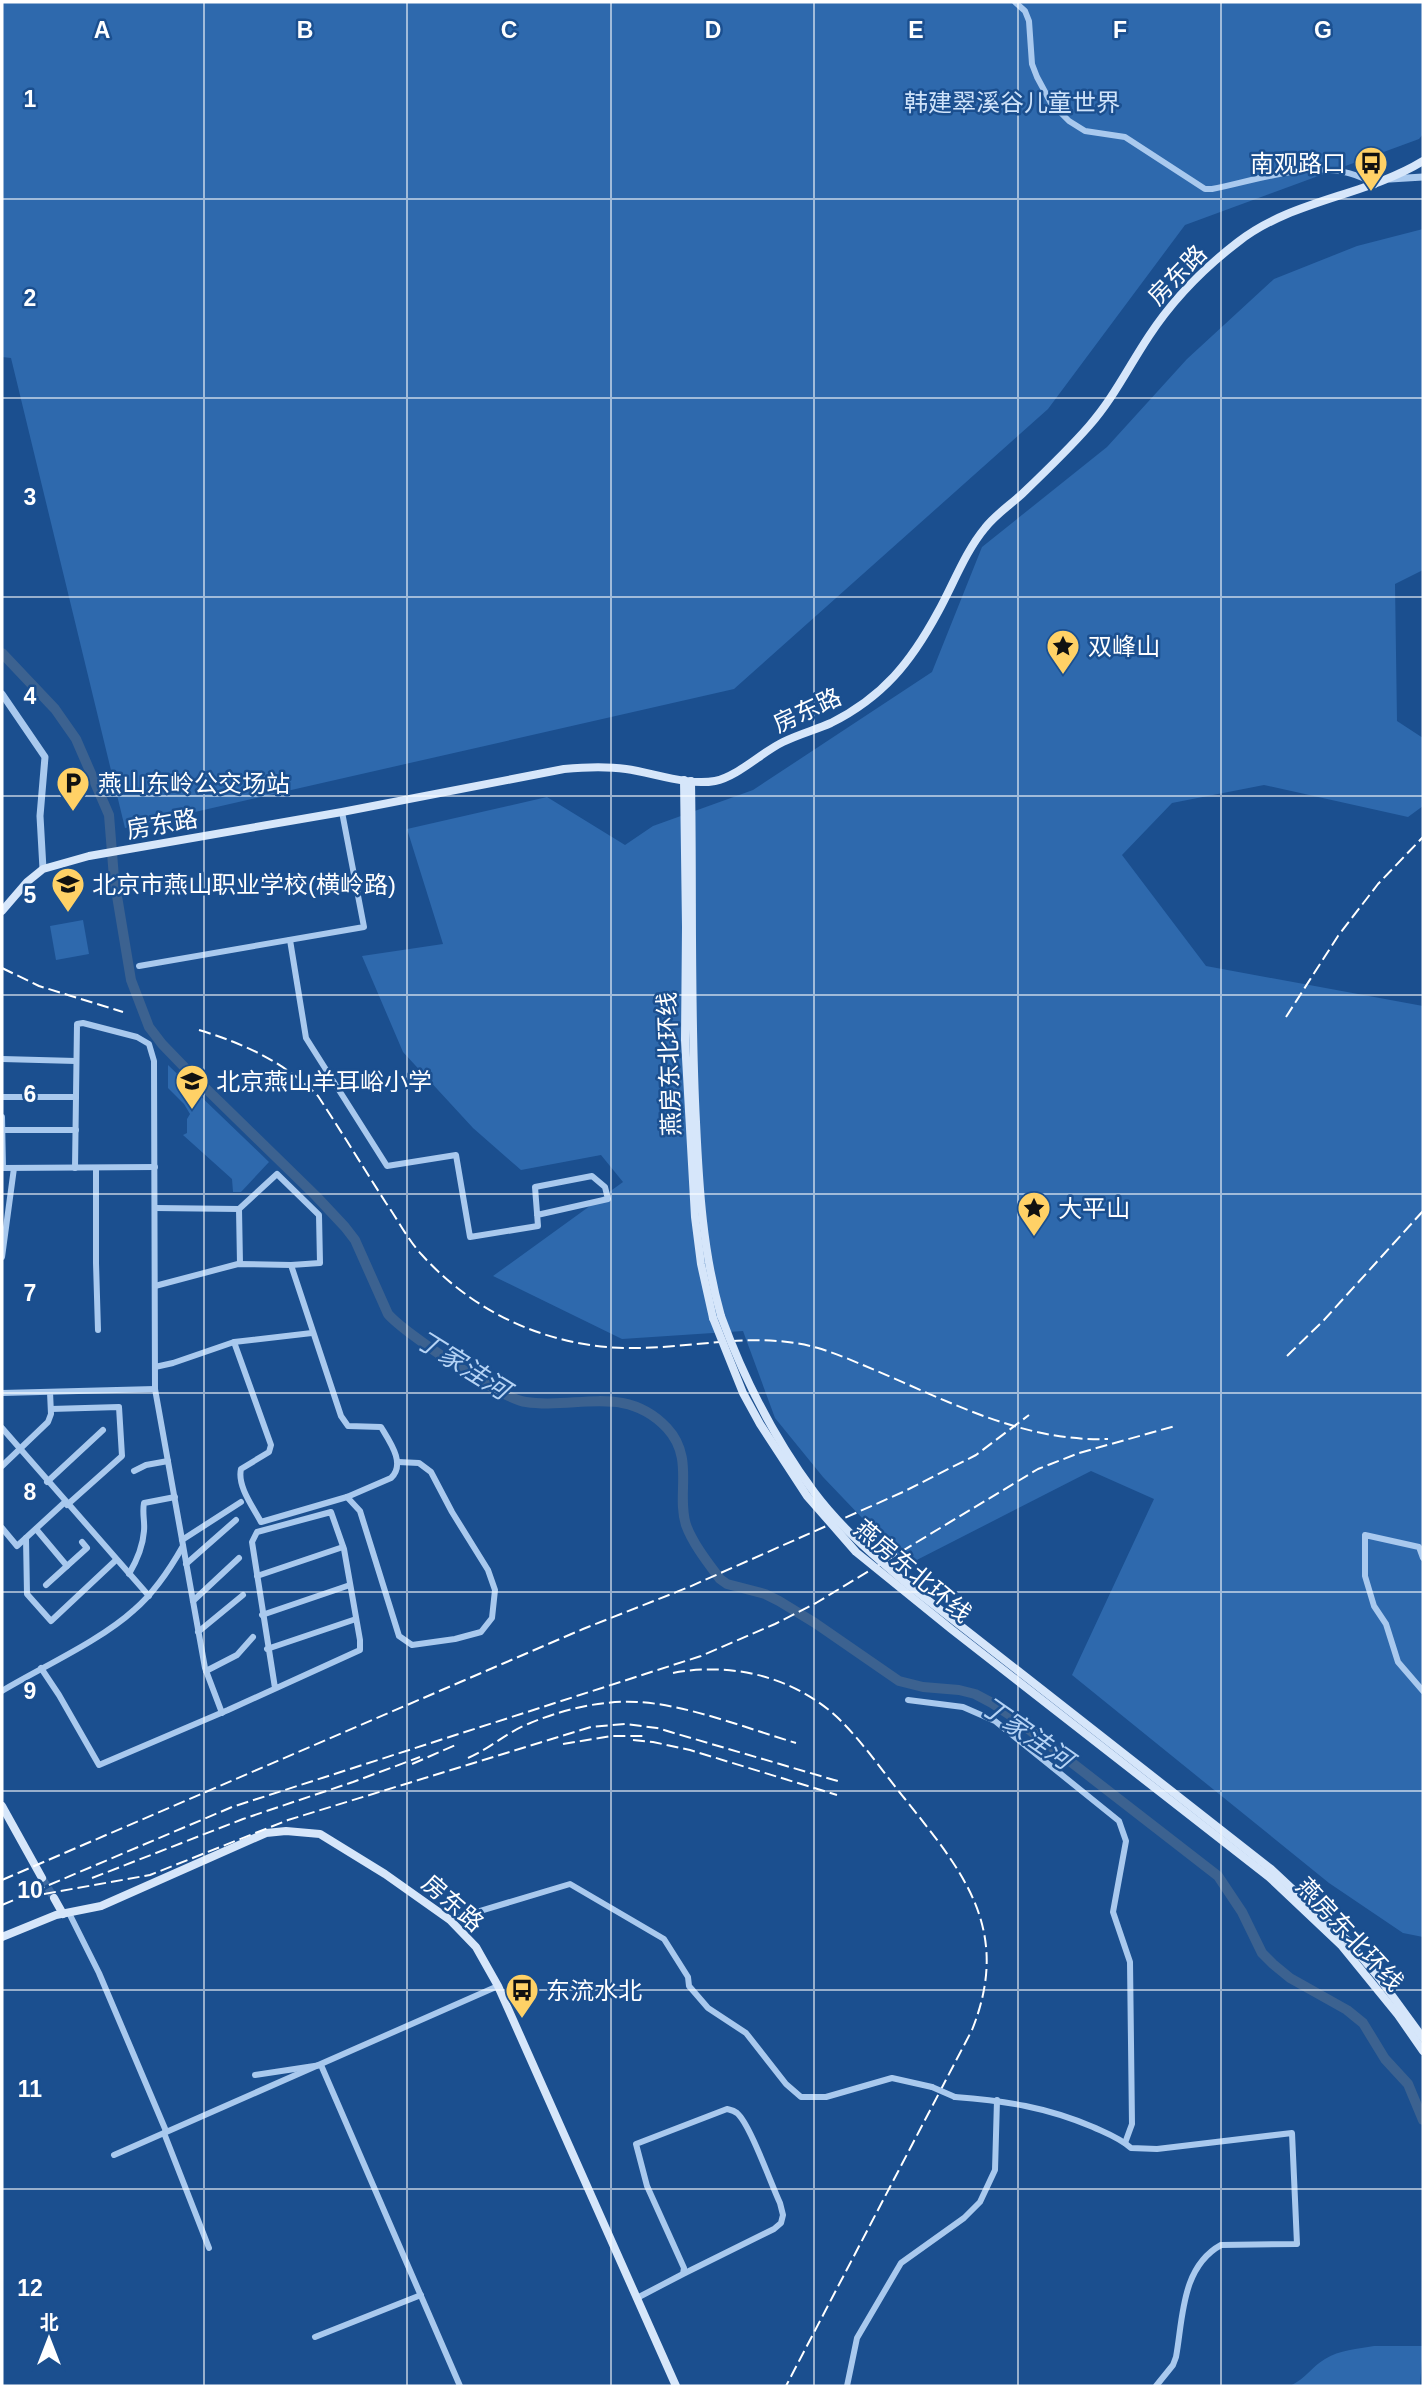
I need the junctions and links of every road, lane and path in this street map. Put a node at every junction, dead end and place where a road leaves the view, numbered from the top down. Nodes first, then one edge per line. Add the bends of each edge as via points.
1 (1015, 2) edge
2 (1423, 161) edge
3 (1423, 177) edge
4 (1389, 179) junction
5 (1375, 185) junction
6 (2, 694) edge
7 (688, 781) junction
8 (342, 812) junction
9 (43, 869) junction
10 (2, 911) edge
11 (290, 940) junction
12 (139, 966) dead end
13 (2, 1059) edge
14 (76, 1060) junction
15 (2, 1097) edge
16 (76, 1097) junction
17 (2, 1117) edge
18 (2, 1130) edge
19 (76, 1130) junction
20 (2, 1143) edge
21 (155, 1167) junction
22 (2, 1168) edge
23 (14, 1168) junction
24 (75, 1168) junction
25 (96, 1168) junction
26 (155, 1208) junction
27 (239, 1209) junction
28 (537, 1215) junction
29 (2, 1257) edge
30 (240, 1264) junction
31 (291, 1265) junction
32 (155, 1286) junction
33 (717, 1317) junction
34 (98, 1330) dead end
35 (312, 1333) junction
36 (233, 1342) junction
37 (155, 1367) junction
38 (155, 1389) junction
39 (50, 1392) junction
40 (2, 1393) edge
41 (51, 1409) junction
42 (2, 1428) edge
43 (103, 1430) dead end
44 (20, 1449) junction
45 (168, 1461) junction
46 (398, 1462) junction
47 (2, 1466) edge
48 (134, 1471) dead end
49 (47, 1482) junction
50 (174, 1497) junction
51 (347, 1497) junction
52 (242, 1502) dead end
53 (66, 1504) junction
54 (236, 1520) dead end
55 (2, 1528) edge
56 (36, 1529) junction
57 (26, 1538) junction
58 (82, 1542) dead end
59 (183, 1543) junction
60 (343, 1547) junction
61 (239, 1558) dead end
62 (1423, 1558) edge
63 (116, 1560) junction
64 (187, 1564) junction
65 (67, 1566) junction
66 (128, 1574) junction
67 (257, 1576) junction
68 (46, 1585) dead end
69 (350, 1585) junction
70 (243, 1595) dead end
71 (149, 1596) junction
72 (193, 1601) junction
73 (262, 1615) junction
74 (356, 1619) junction
75 (198, 1632) junction
76 (253, 1637) dead end
77 (267, 1649) junction
78 (41, 1668) junction
79 (206, 1671) junction
80 (275, 1688) junction
81 (2, 1691) edge
82 (1423, 1691) edge
83 (908, 1700) dead end
84 (222, 1713) junction
85 (2, 1806) edge
86 (42, 1878) tunnel mouth
87 (54, 1898) tunnel mouth
88 (66, 1913) junction
89 (450, 1920) junction
90 (2, 1937) edge
91 (498, 1986) junction
92 (1423, 2038) edge
93 (1423, 2051) edge
94 (321, 2065) junction
95 (255, 2076) dead end
96 (997, 2100) junction
97 (164, 2133) junction
98 (1125, 2143) junction
99 (114, 2155) dead end
100 (209, 2248) dead end
101 (683, 2274) junction
102 (421, 2295) junction
103 (637, 2298) junction
104 (315, 2337) dead end
105 (460, 2386) edge
106 (676, 2386) edge
107 (847, 2386) edge
108 (1156, 2386) edge

1 - 5 street via 1029,21 1032,64 1051,103 1085,131 1125,137 1205,189 1301,170 1359,174
2 - 4 main road, 房东路
3 - 4 street
4 - 5 main road, 房东路
5 - 7 main road, 房东路 via 1289,214 1239,241 1170,307 1089,426 986,526 920,646 881,691 829,724 774,746 730,775 713,781
6 - 9 street via 45,757 40,816
7 - 8 main road, 房东路 via 622,768 564,769
7 - 33 main road, 燕房东北环线 via 691,1028 698,1157
8 - 9 main road, 房东路 via 103,853
8 - 11 street via 364,927
9 - 10 main road, 房东路
11 - 12 street
11 - 28 street via 306,1038 387,1166 456,1155 470,1237 538,1226
13 - 14 street
14 - 16 street
14 - 21 street via 77,1024 99,1026 149,1044 154,1061
15 - 16 street
16 - 19 street
17 - 18 street
18 - 19 street
18 - 20 street
19 - 24 street
20 - 22 street
21 - 25 street
21 - 26 street
22 - 23 street
23 - 24 street
23 - 29 street
24 - 25 street
25 - 34 street
26 - 27 street
26 - 32 street
27 - 30 street
27 - 31 street via 276,1174 319,1215 320,1263
28 - 28 street via 536,1187 592,1176 605,1187 608,1199
30 - 31 street
30 - 32 street
31 - 35 street
32 - 37 street
33 - 92 main road, 燕房东北环线, bridge via 777,1436 815,1493 863,1547 1271,1869 1347,1940
33 - 93 main road, 燕房东北环线, bridge via 743,1393 760,1424 807,1496 856,1552 1269,1877 1341,1945
35 - 36 street
35 - 46 street via 346,1425 380,1426
36 - 37 street
36 - 51 street via 271,1445 269,1452 240,1472 242,1486 261,1522
37 - 38 street
38 - 39 street
38 - 45 street
39 - 40 street
39 - 41 street
41 - 44 street via 48,1422
41 - 53 street via 119,1407 122,1455
42 - 44 street
43 - 49 street
44 - 47 street
44 - 49 street
45 - 48 street
45 - 50 street
46 - 51 street via 391,1478
46 - 51 street via 419,1463 431,1472 494,1581 492,1618 481,1632 412,1645 399,1636 360,1511
49 - 53 street
50 - 59 street
50 - 66 street via 144,1503 142,1542
52 - 59 street
53 - 56 street
53 - 63 street
54 - 64 street
55 - 57 street via 17,1546
56 - 57 street
56 - 65 street
57 - 63 street via 27,1594 51,1621
58 - 65 street via 87,1548
59 - 64 street
59 - 71 street
60 - 67 street
60 - 67 street via 331,1512 257,1532 252,1542
60 - 69 street
61 - 72 street
62 - 82 street via 1419,1547 1365,1535 1365,1576 1374,1606 1386,1624 1398,1661
63 - 66 street
64 - 72 street
65 - 68 street
66 - 71 street
67 - 73 street
69 - 73 street
69 - 74 street
70 - 75 street
71 - 78 street via 113,1627
72 - 75 street
73 - 77 street
74 - 77 street
74 - 80 street via 360,1650
75 - 79 street
76 - 79 street via 237,1655
77 - 80 street
78 - 81 street
78 - 84 street via 99,1765
79 - 84 street
80 - 84 street
83 - 98 street via 963,1707 995,1721 1119,1821 1126,1841 1113,1912 1130,1962 1132,2124
85 - 86 main road
87 - 88 main road
88 - 89 main road, 房东路 via 101,1906 266,1832 286,1830 320,1834
88 - 90 main road, 房东路
88 - 97 street via 104,1985
89 - 91 main road, 房东路 via 475,1947
89 - 96 street, bridge via 570,1884 664,1939 708,2008 746,2033 801,2097 826,2097 892,2077 955,2097
91 - 94 street
91 - 103 main road, 房东路
94 - 95 street
94 - 97 street
94 - 102 street
96 - 98 street via 1066,2116
96 - 107 street via 995,2170 980,2202 901,2263 857,2338
97 - 99 street
97 - 100 street
98 - 108 street via 1131,2148 1157,2149 1292,2133 1297,2244 1221,2245 1214,2249 1188,2285 1176,2357
101 - 101 street via 647,2186 636,2144 727,2109 734,2111 749,2132 780,2203 781,2223
101 - 103 street
102 - 104 street
102 - 105 street
103 - 106 main road, 房东路

